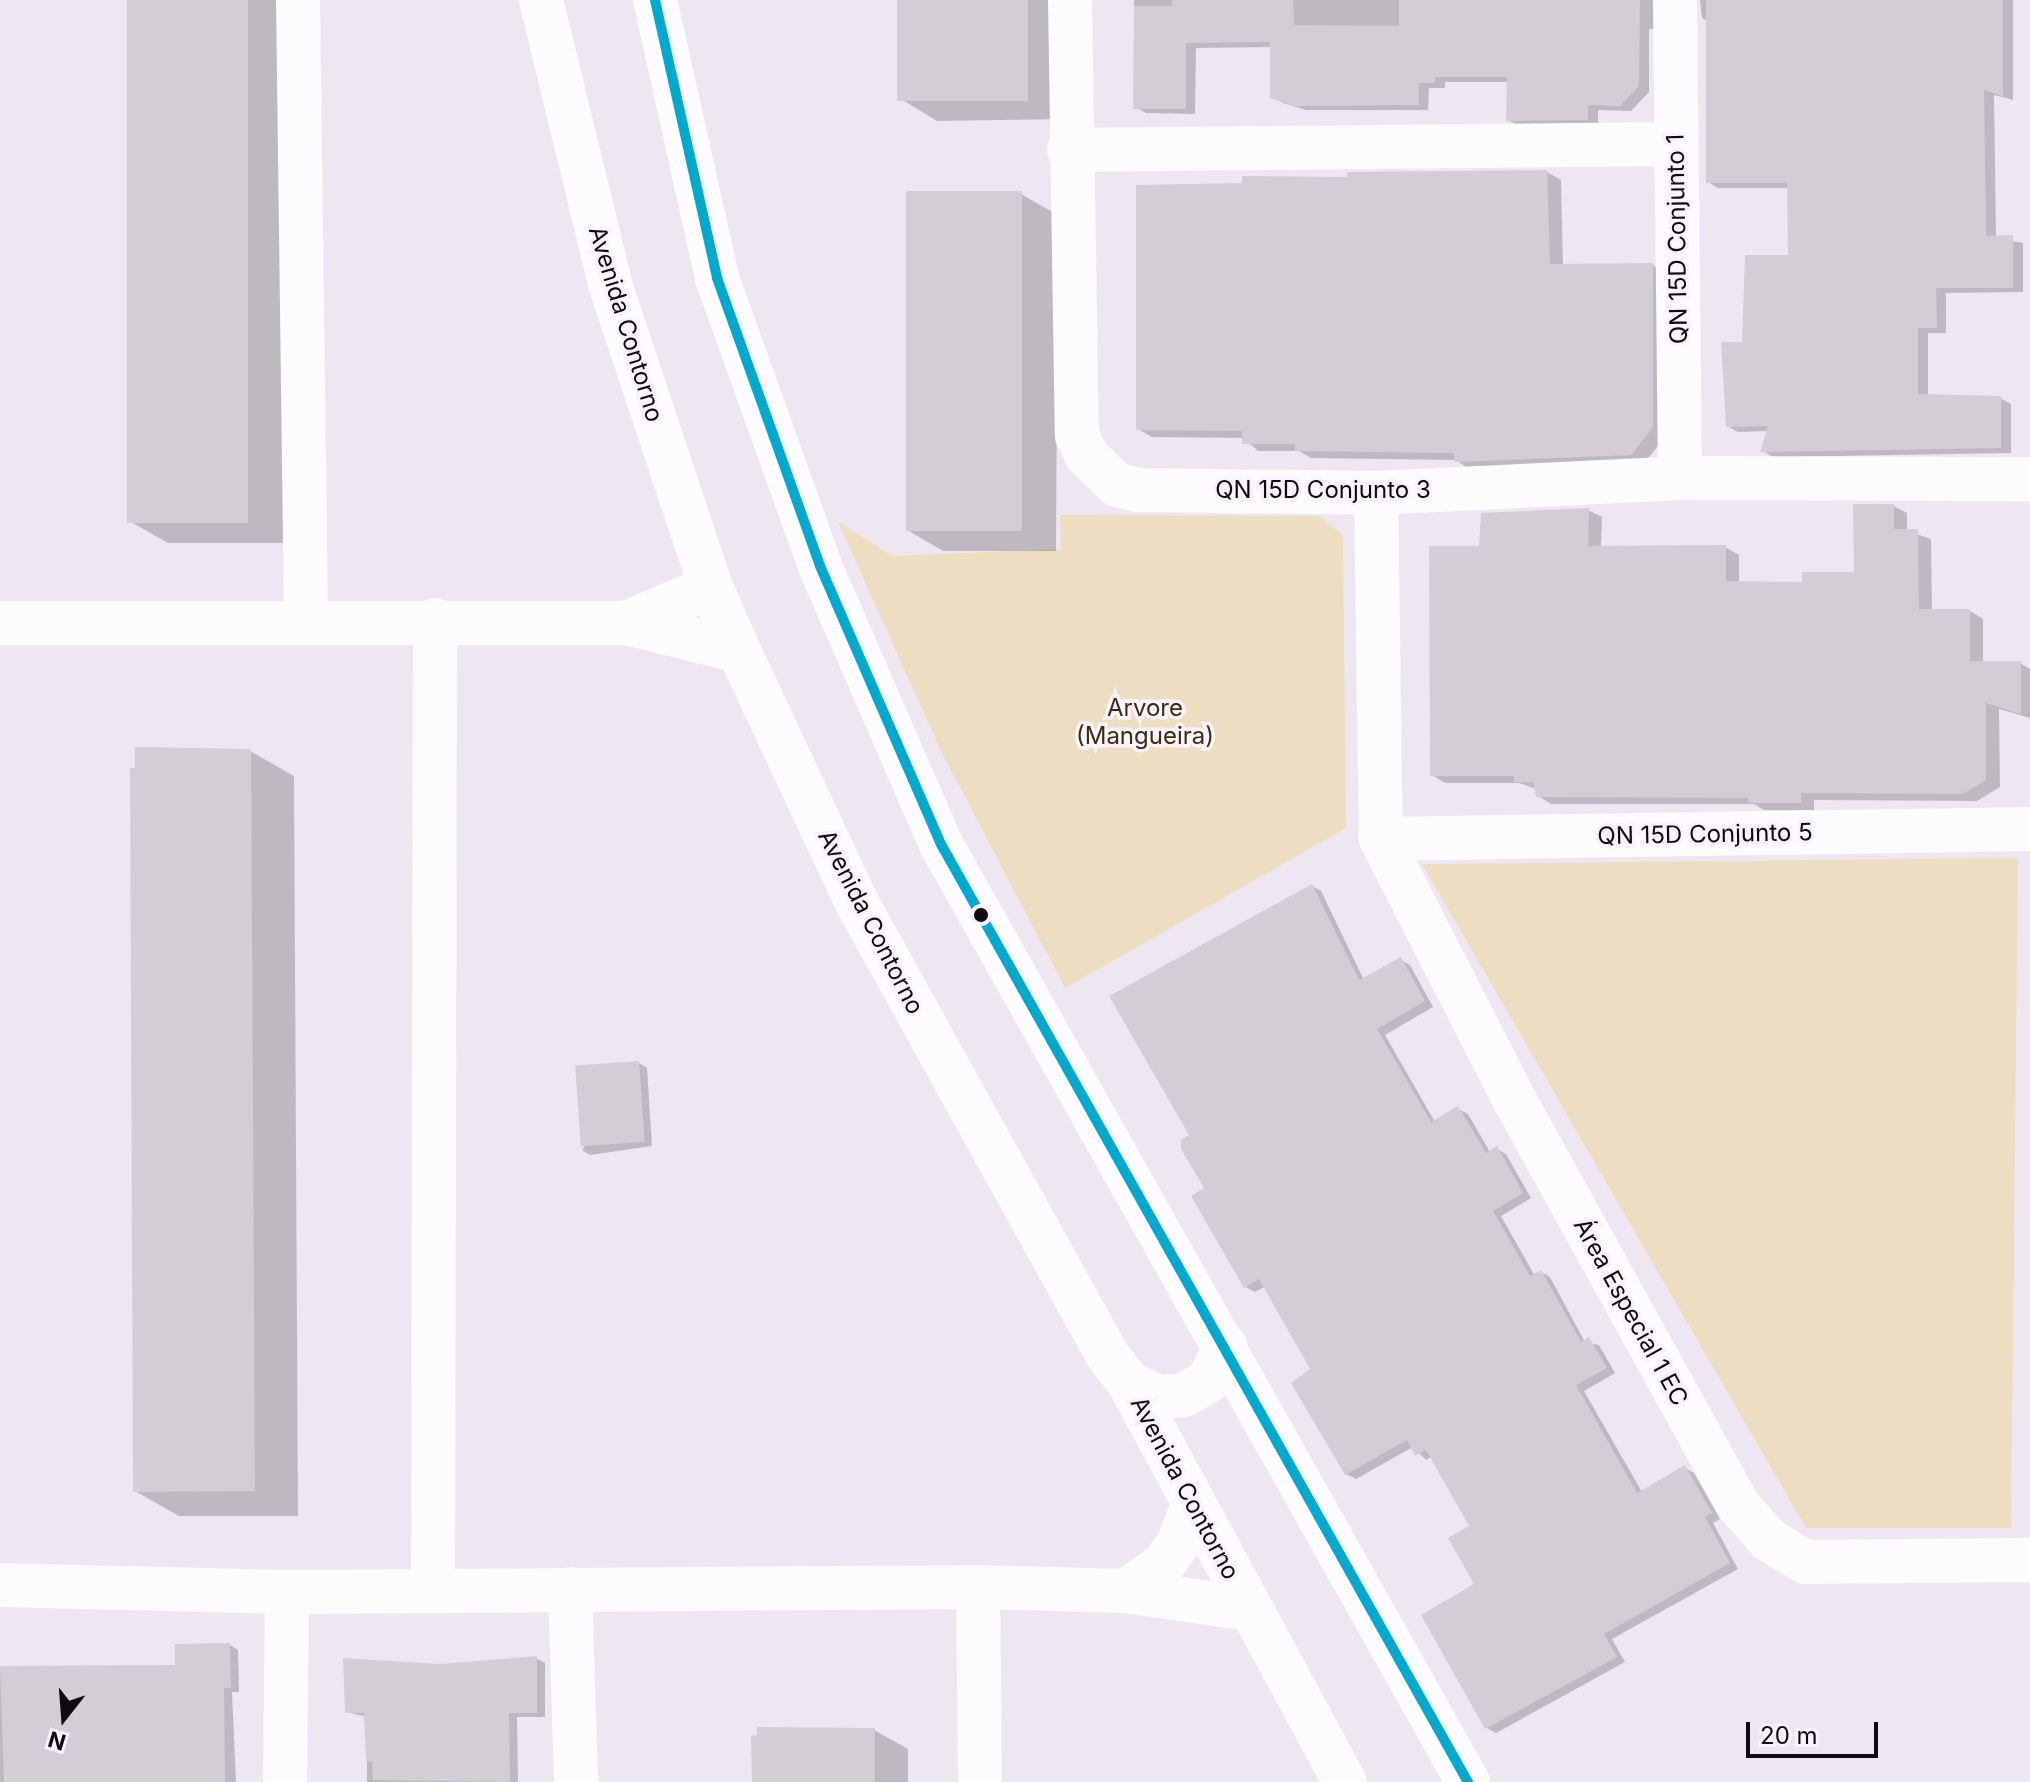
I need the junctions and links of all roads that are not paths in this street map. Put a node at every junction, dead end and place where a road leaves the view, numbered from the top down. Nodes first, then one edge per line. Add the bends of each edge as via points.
1 (298, 0) edge
2 (541, 0) edge
3 (655, 0) edge
4 (1070, 0) edge
5 (1675, 0) edge
6 (1675, 144) junction
7 (1069, 150) junction
8 (1680, 478) junction
9 (2030, 479) edge
10 (1376, 493) junction
11 (711, 587) junction
12 (435, 620) junction
13 (306, 622) junction
14 (0, 623) edge
15 (626, 623) junction
16 (739, 651) junction
17 (2030, 829) edge
18 (1381, 839) junction
19 (1226, 1346) junction
20 (1129, 1383) junction
21 (1192, 1506) junction
22 (2030, 1560) edge
23 (0, 1585) edge
24 (978, 1587) junction
25 (433, 1589) junction
26 (570, 1589) junction
27 (1125, 1591) junction
28 (287, 1592) junction
29 (1250, 1609) junction
30 (285, 1782) edge
31 (576, 1782) edge
32 (980, 1782) edge
33 (1345, 1782) edge
34 (1468, 1782) edge

1 - 13 street
2 - 11 street, Avenida Contorno via 610,284
3 - 19 street via 717,278 820,566 942,846
4 - 7 street, QN 15D Conjunto 3
5 - 6 street, QN 15D Conjunto 1
6 - 7 street
6 - 8 street, QN 15D Conjunto 1
7 - 10 street, QN 15D Conjunto 3 via 1077,435 1101,474 1138,490
8 - 9 street, QN 15D Conjunto 3
8 - 10 street, QN 15D Conjunto 3
10 - 18 street
11 - 15 street
11 - 16 street, Avenida Contorno
12 - 13 street
12 - 15 street
12 - 25 street
13 - 14 street
15 - 16 street
16 - 20 street, Avenida Contorno via 857,903 1108,1356
17 - 18 street, QN 15D Conjunto 5
18 - 22 street, Área Especial 1 EC via 1514,1099 1751,1525 1805,1562
19 - 20 street via 1208,1381 1184,1395 1158,1397
19 - 34 street
20 - 21 street, Avenida Contorno
21 - 27 street via 1164,1564
21 - 29 street, Avenida Contorno
23 - 28 street
24 - 26 street
24 - 27 street
24 - 32 street
25 - 26 street
25 - 28 street
26 - 31 street
27 - 29 street
28 - 30 street
29 - 33 street, Avenida Contorno

